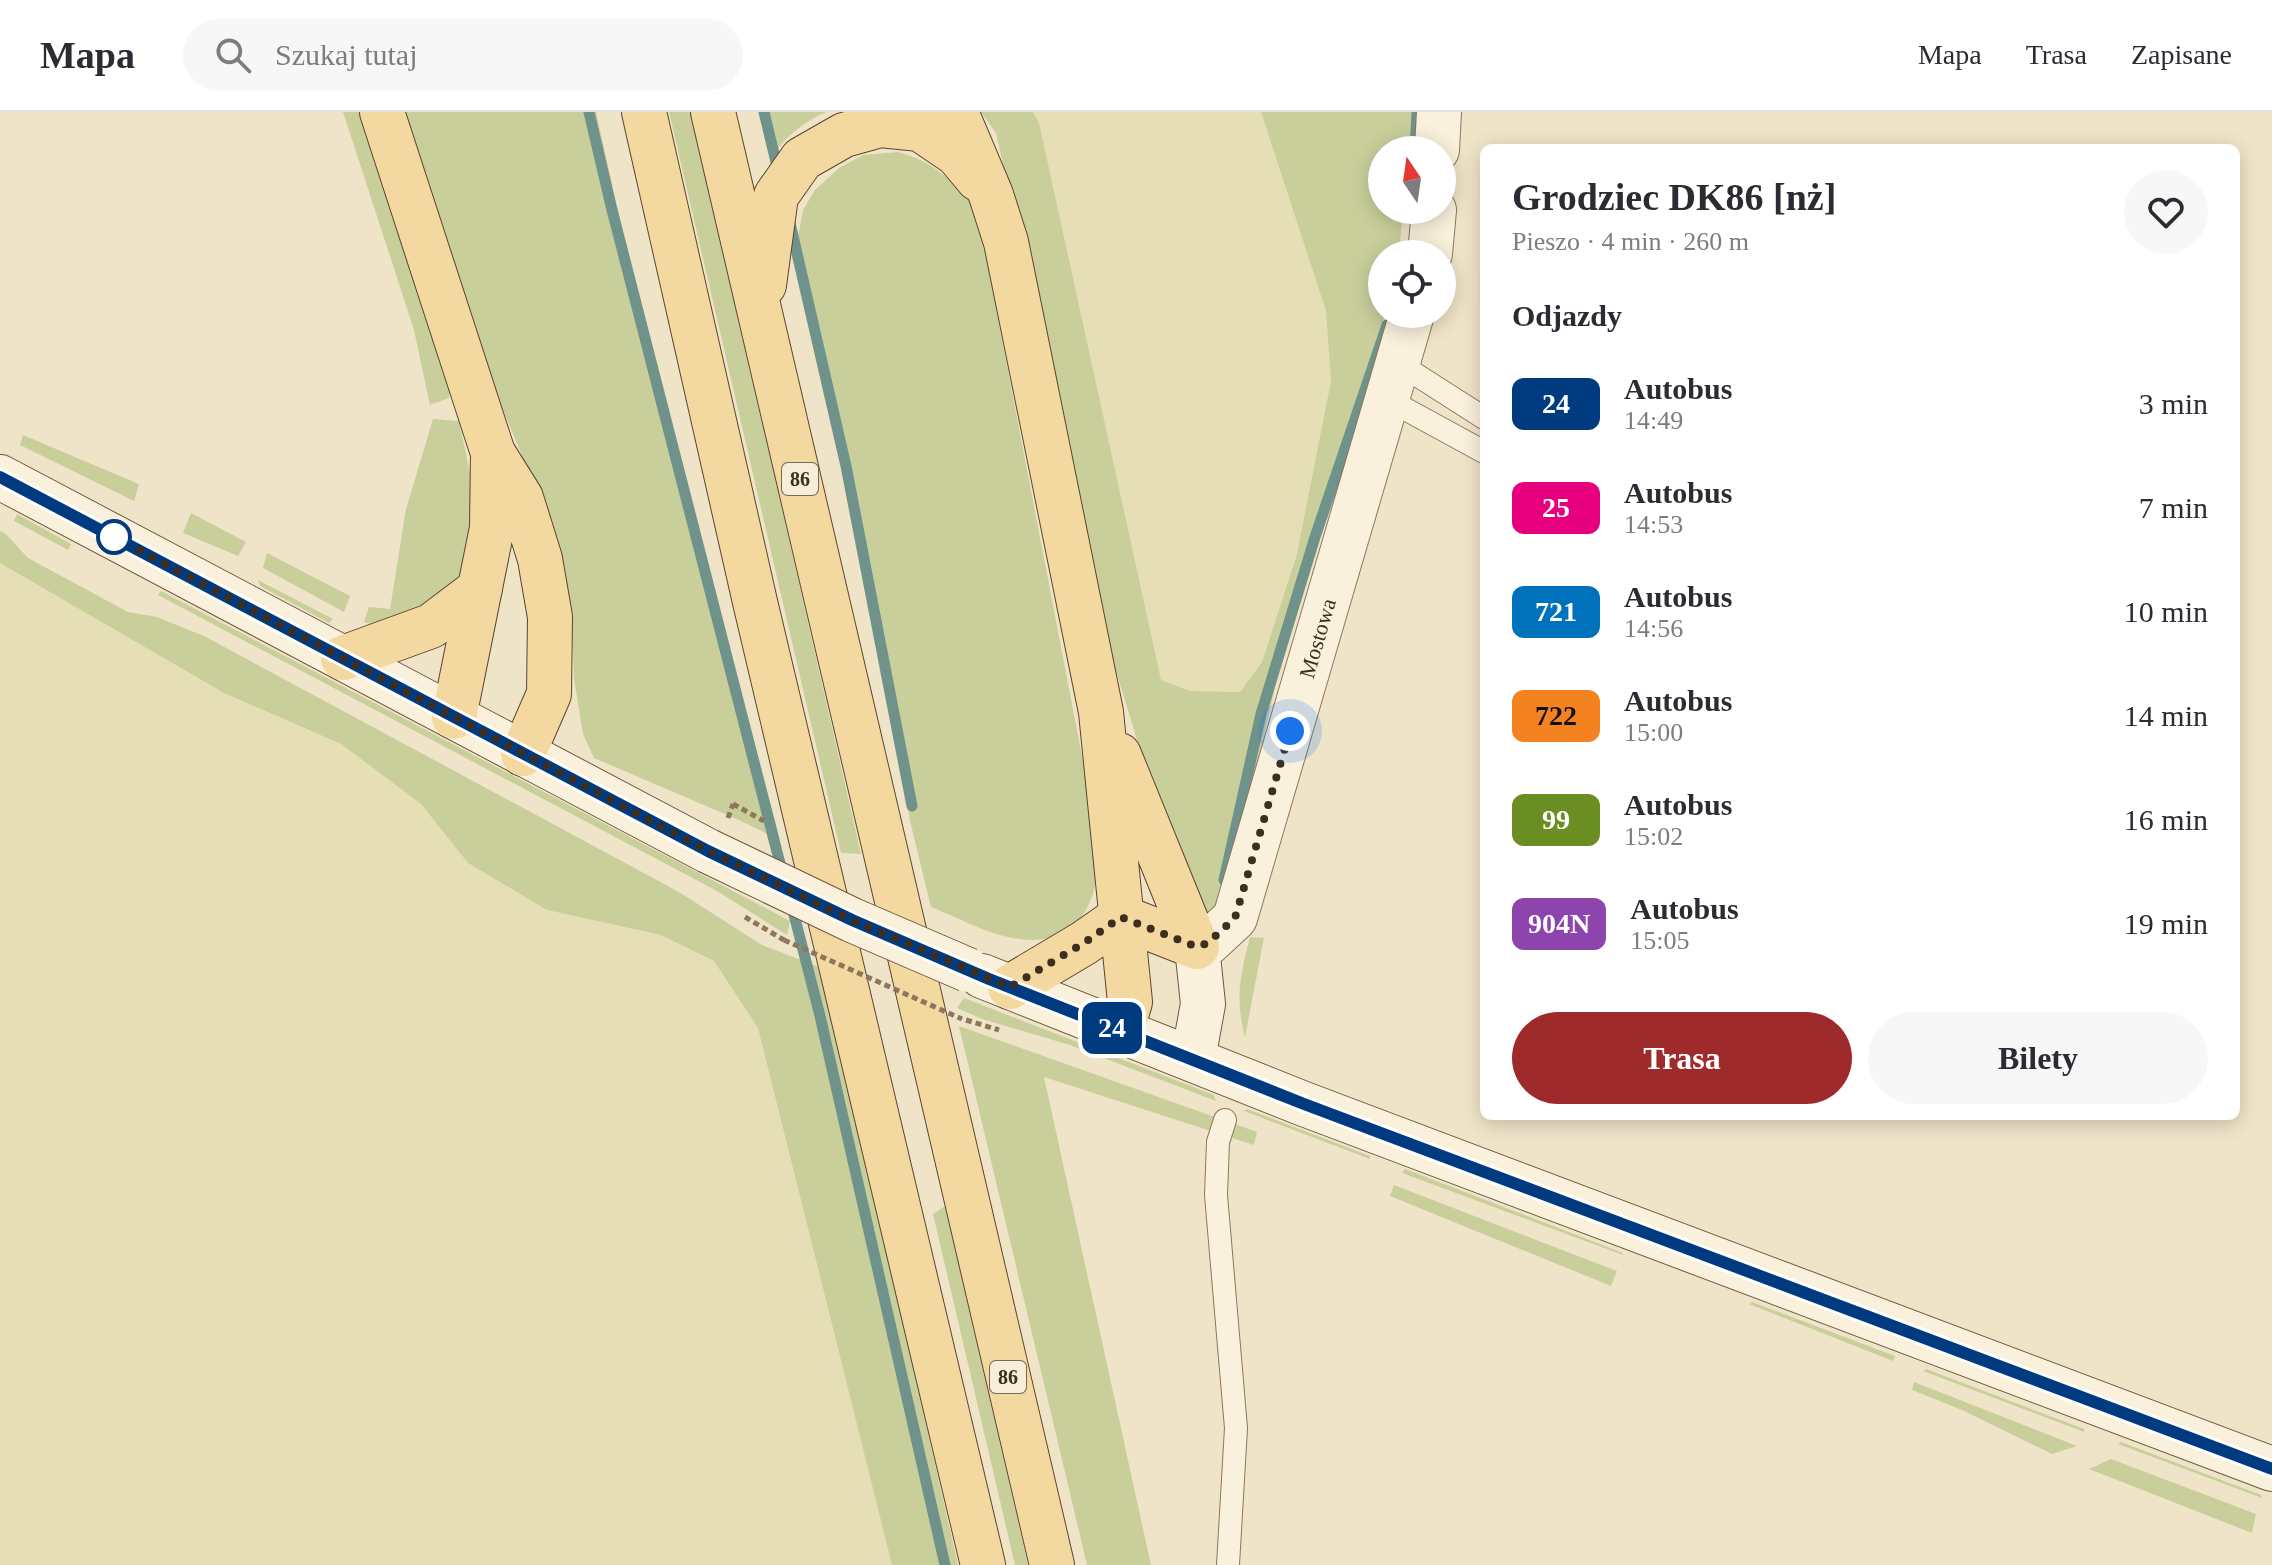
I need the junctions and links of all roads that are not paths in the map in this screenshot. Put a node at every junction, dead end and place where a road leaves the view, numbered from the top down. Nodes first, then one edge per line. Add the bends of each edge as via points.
1 (382, 112) edge
2 (644, 112) edge
3 (713, 112) edge
4 (956, 112) edge
5 (1439, 112) edge
6 (1438, 136) edge
7 (991, 195) junction
8 (761, 316) junction
9 (1408, 328) edge
10 (1392, 381) junction
11 (1480, 412) edge
12 (1480, 449) edge
13 (493, 453) junction
14 (0, 477) edge
15 (480, 589) junction
16 (343, 658) junction
17 (1101, 712) junction
18 (454, 717) junction
19 (523, 754) junction
20 (1121, 917) junction
21 (1197, 947) junction
22 (1010, 987) junction
23 (1121, 1032) junction
24 (1193, 1059) junction
25 (1225, 1120) dead end
26 (2272, 1469) edge
27 (983, 1565) edge
28 (1052, 1565) edge
29 (1228, 1565) edge

1 - 13 main road
2 - 27 main road
3 - 8 main road, 86
4 - 7 main road
5 - 6 street
7 - 8 main road via 957,154 920,129 880,125 844,135 802,159 776,196
7 - 17 main road via 1006,242
8 - 28 main road, 86
9 - 10 street, Mostowa
10 - 11 lane
10 - 12 lane
10 - 21 street, Mostowa via 1235,918
13 - 15 main road via 492,528
13 - 19 main road via 521,498 540,559 550,617 549,694
14 - 16 street
15 - 16 main road via 431,626
15 - 18 main road
16 - 18 street
17 - 20 main road
17 - 21 main road
18 - 19 street
19 - 22 street, bridge via 852,920
20 - 21 main road
20 - 22 main road
20 - 23 main road via 1130,1002
21 - 24 street via 1203,1004
22 - 23 street
23 - 24 street
24 - 26 street
25 - 29 lane via 1218,1142 1216,1195 1236,1428

